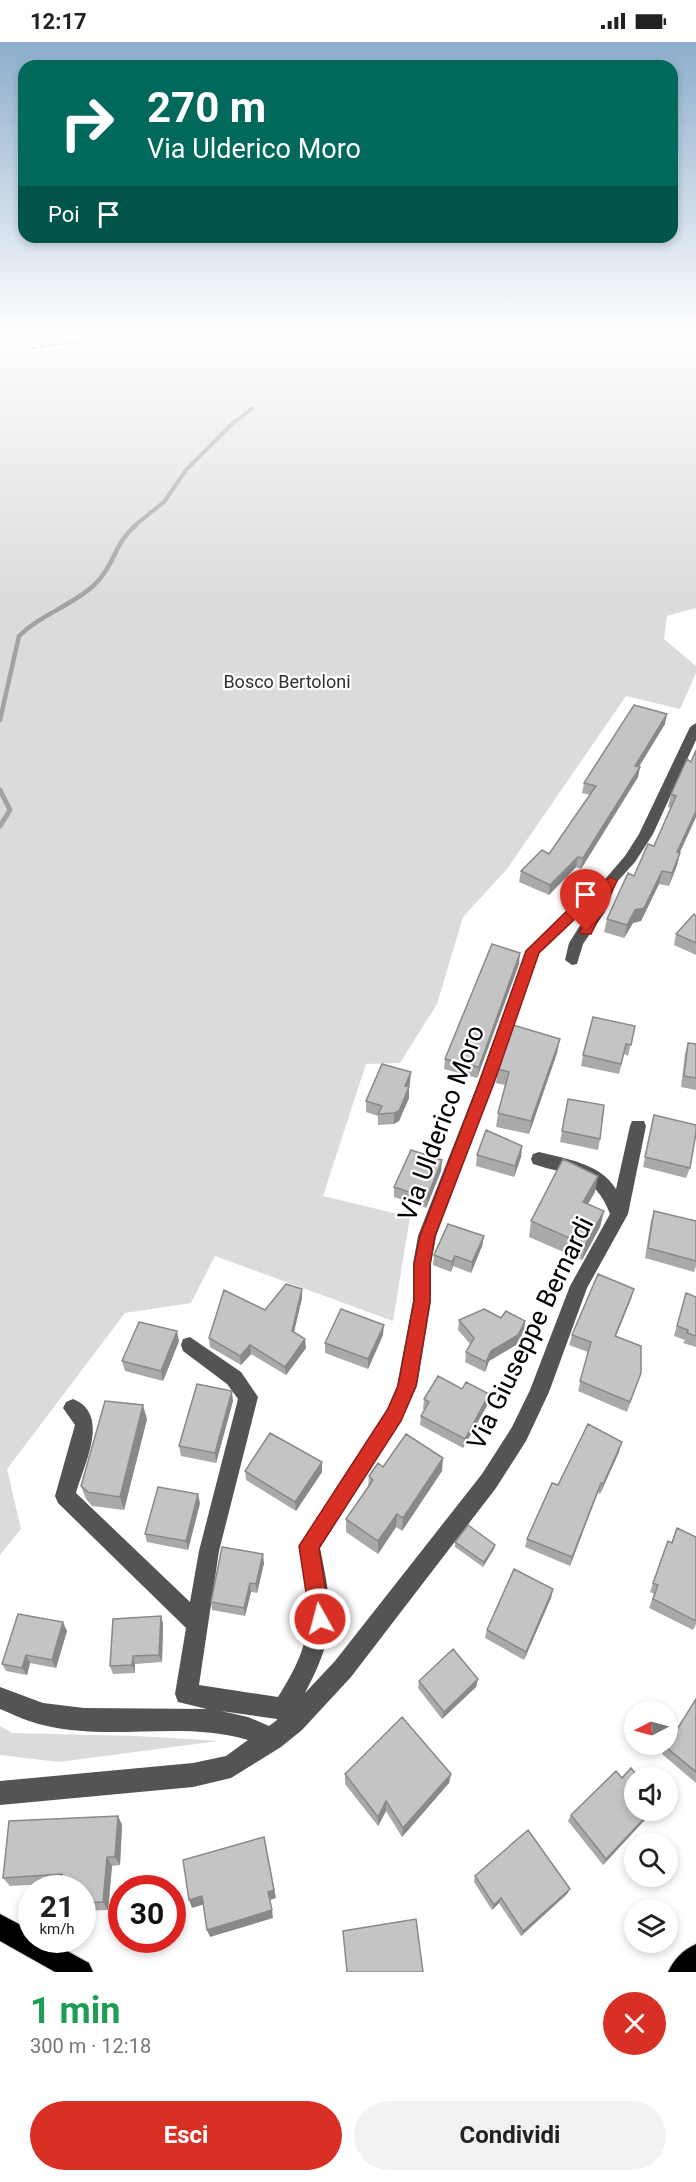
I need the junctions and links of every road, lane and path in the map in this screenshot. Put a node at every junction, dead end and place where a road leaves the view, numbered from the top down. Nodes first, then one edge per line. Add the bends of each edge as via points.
1 (696, 727) edge
2 (611, 881) junction
3 (572, 960) dead end
4 (638, 1126) dead end
5 (539, 1159) dead end
6 (619, 1214) junction
7 (190, 1345) dead end
8 (73, 1408) dead end
9 (197, 1624) junction
10 (0, 1698) edge
11 (289, 1715) junction
12 (273, 1739) junction
13 (0, 1792) edge
14 (0, 1928) edge
15 (696, 1957) edge
16 (80, 1972) edge
17 (681, 1972) edge

1 - 2 street, Via Ulderico Moro via 646,834
2 - 3 street, Via Ulderico Moro via 598,912 576,944
2 - 11 street, Via Ulderico Moro via 533,951 428,1236 422,1264 422,1301 407,1386 394,1415 309,1546 320,1619
4 - 6 street, Via Giuseppe Bernardi
5 - 6 street via 599,1179 612,1193
6 - 11 street, Via Giuseppe Bernardi via 579,1286 519,1434 489,1481 343,1669
7 - 9 street via 234,1378 248,1397 209,1551
8 - 9 street via 82,1415 85,1425 65,1496
9 - 11 street via 186,1694
10 - 12 street via 43,1714 84,1719 211,1720 248,1728
11 - 12 street, Via Giuseppe Bernardi
12 - 13 street, Via Giuseppe Bernardi via 231,1766 193,1775
14 - 16 main road
15 - 17 main road

